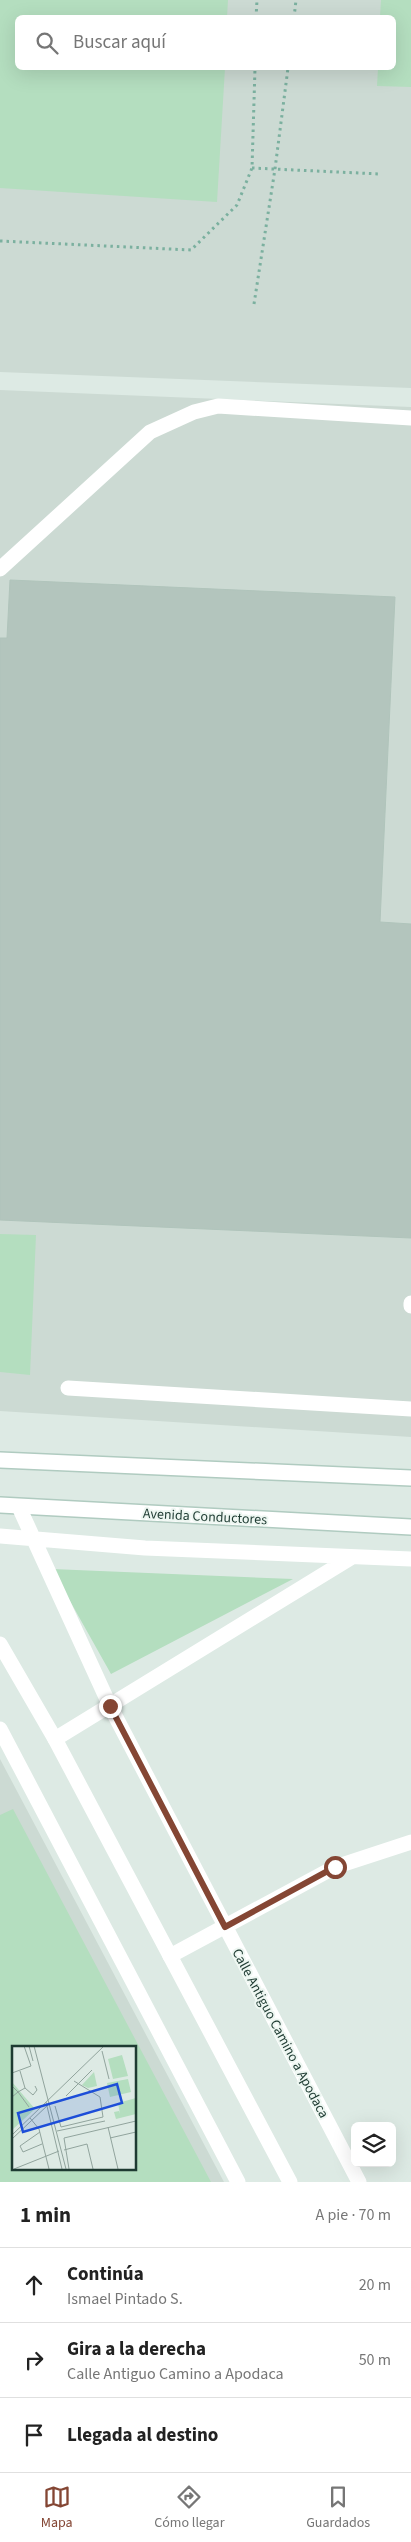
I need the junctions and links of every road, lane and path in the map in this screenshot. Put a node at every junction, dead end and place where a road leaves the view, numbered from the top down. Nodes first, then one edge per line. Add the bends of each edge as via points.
1 (257, 0) edge
2 (296, 0) edge
3 (256, 15) edge
4 (294, 15) edge
5 (255, 70) edge
6 (288, 70) edge
7 (252, 168) junction
8 (275, 169) junction
9 (380, 174) dead end
10 (0, 240) edge
11 (254, 304) dead end
12 (411, 418) edge
13 (0, 569) edge
14 (68, 1388) dead end
15 (411, 1410) edge
16 (0, 1460) edge
17 (411, 1478) edge
18 (0, 1505) edge
19 (19, 1507) junction
20 (411, 1527) edge
21 (0, 1536) edge
22 (31, 1537) junction
23 (352, 1557) junction
24 (411, 1559) edge
25 (0, 1644) edge
26 (110, 1706) junction
27 (0, 1729) edge
28 (55, 1739) junction
29 (411, 1842) edge
30 (225, 1927) junction
31 (170, 1956) junction
32 (238, 2182) edge
33 (290, 2182) edge
34 (358, 2182) edge

1 - 3 path
2 - 4 path
5 - 7 path
6 - 8 path
7 - 8 path
7 - 10 path via 237,205 191,250
8 - 9 path
8 - 11 path
12 - 13 street via 218,406 194,412 150,432
14 - 15 street
16 - 17 street
18 - 19 street, Avenida Conductores
19 - 20 street, Avenida Conductores
19 - 22 street, Calle Antiguo Camino a Apodaca
21 - 22 street
22 - 23 street via 145,1548
22 - 26 street, Calle Antiguo Camino a Apodaca
23 - 24 street
23 - 26 street
25 - 28 street
26 - 28 street
26 - 30 street, Calle Antiguo Camino a Apodaca
27 - 32 street
28 - 31 street
29 - 30 street via 335,1867
30 - 31 street
30 - 34 street, Calle Antiguo Camino a Apodaca
31 - 33 street

